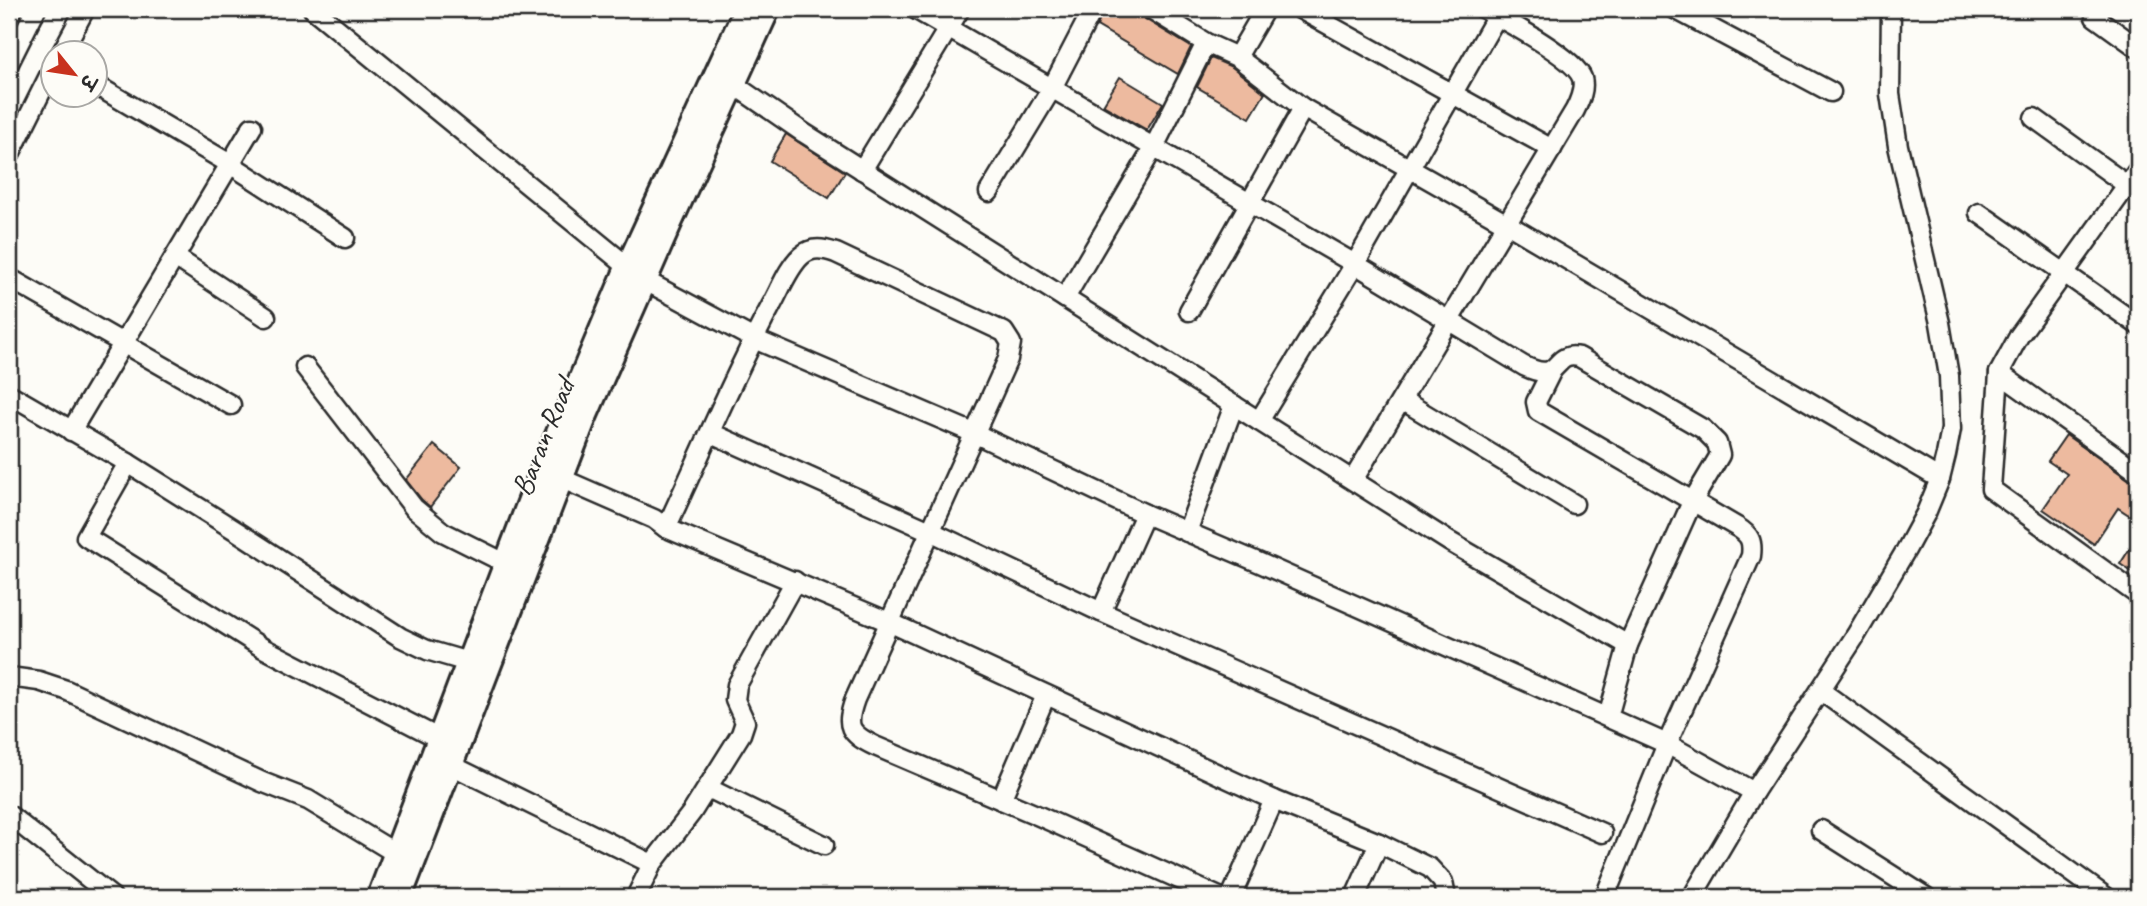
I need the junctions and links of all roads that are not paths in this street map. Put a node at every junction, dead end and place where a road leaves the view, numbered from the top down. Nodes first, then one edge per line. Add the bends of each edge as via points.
1 (36, 9) edge
2 (85, 9) edge
3 (313, 9) edge
4 (747, 9) edge
5 (767, 9) edge
6 (915, 9) edge
7 (960, 9) edge
8 (1093, 9) edge
9 (1150, 9) edge
10 (1265, 9) edge
11 (1300, 9) edge
12 (1675, 9) edge
13 (1891, 9) edge
14 (1494, 11) edge
15 (2095, 17) dead end
16 (949, 28) junction
17 (69, 38) edge
18 (1206, 43) junction
19 (2138, 48) edge
20 (1237, 57) junction
21 (9, 62) edge
22 (733, 84) junction
23 (1052, 88) junction
24 (108, 92) edge
25 (1831, 92) dead end
26 (1452, 95) junction
27 (38, 98) edge
28 (1303, 108) junction
29 (2034, 118) dead end
30 (252, 127) dead end
31 (1154, 147) junction
32 (1552, 149) junction
33 (9, 156) edge
34 (230, 164) junction
35 (862, 170) junction
36 (1410, 170) junction
37 (2138, 170) edge
38 (2133, 189) edge
39 (989, 192) dead end
40 (1249, 203) junction
41 (1979, 213) dead end
42 (1507, 225) junction
43 (345, 239) dead end
44 (175, 257) junction
45 (1355, 264) junction
46 (2063, 273) junction
47 (636, 274) junction
48 (9, 278) edge
49 (1065, 298) junction
50 (1189, 311) dead end
51 (266, 317) dead end
52 (1449, 321) junction
53 (2138, 325) edge
54 (754, 339) junction
55 (123, 344) junction
56 (305, 368) dead end
57 (1552, 370) junction
58 (1999, 373) junction
59 (9, 394) edge
60 (1402, 400) junction
61 (231, 405) dead end
62 (1234, 405) junction
63 (1259, 421) junction
64 (71, 431) junction
65 (710, 433) junction
66 (976, 434) junction
67 (128, 463) junction
68 (2138, 472) edge
69 (560, 478) junction
70 (1940, 479) junction
71 (1353, 480) junction
72 (1692, 502) junction
73 (1574, 504) dead end
74 (1144, 514) junction
75 (666, 528) junction
76 (930, 531) junction
77 (1187, 532) junction
78 (507, 564) junction
79 (795, 581) junction
80 (2138, 594) edge
81 (1101, 612) junction
82 (889, 622) junction
83 (1628, 645) junction
84 (468, 662) junction
85 (9, 677) edge
86 (1821, 691) junction
87 (1046, 695) junction
88 (1608, 717) junction
89 (440, 739) junction
90 (1667, 744) junction
91 (451, 765) junction
92 (708, 788) junction
93 (1754, 792) junction
94 (1001, 800) junction
95 (1274, 800) junction
96 (9, 816) edge
97 (1821, 830) dead end
98 (1602, 834) dead end
99 (1379, 842) junction
100 (824, 845) dead end
101 (397, 854) junction
102 (652, 864) junction
103 (1608, 889) dead end
104 (112, 897) edge
105 (380, 897) edge
106 (400, 897) edge
107 (636, 897) edge
108 (1219, 897) edge
109 (1231, 897) edge
110 (1354, 897) edge
111 (1446, 897) edge
112 (1692, 897) edge
113 (1926, 897) edge
114 (2106, 897) edge

1 - 21 street
2 - 17 street
3 - 47 street
4 - 47 main road, Baran Road
5 - 22 main road, Baran Road
6 - 16 street
7 - 16 street
8 - 23 street
9 - 18 street
10 - 20 street
11 - 26 street
12 - 25 street
13 - 70 street via 1890,94 1898,146 1949,376 1951,429
14 - 26 street
14 - 32 street via 1562,56 1582,78 1579,101
15 - 19 street
16 - 23 street
16 - 35 street
18 - 20 street
18 - 31 street
20 - 28 street
22 - 35 street
22 - 47 main road, Baran Road
23 - 31 street
23 - 39 street
24 - 34 street
26 - 32 street
26 - 36 street
27 - 33 street
28 - 36 street
28 - 40 street
29 - 38 street
30 - 34 street
31 - 40 street
31 - 49 street
32 - 42 street
34 - 43 street
34 - 44 street
35 - 49 street
36 - 42 street
36 - 45 street
37 - 38 street
38 - 46 street
40 - 45 street
40 - 50 street
41 - 46 street
42 - 52 street
42 - 70 street
44 - 51 street
44 - 55 street
45 - 52 street
45 - 63 street
46 - 53 street
46 - 58 street
47 - 54 street
47 - 69 main road, Baran Road
47 - 78 main road, Baran Road
48 - 55 street
49 - 62 street
52 - 57 street via 1524,366 1541,373
52 - 60 street
54 - 65 street
54 - 66 street
54 - 66 street via 800,257 819,248 836,253 1007,336 1011,343 1008,359
55 - 61 street
55 - 64 street
56 - 78 street via 414,508 443,532
57 - 72 street via 1536,402 1538,411
57 - 72 street via 1565,357 1578,357 1712,436 1720,455
58 - 68 street
58 - 80 street via 1991,489
59 - 64 street
60 - 71 street
60 - 73 street
62 - 63 street
62 - 77 street
63 - 71 street
64 - 67 street
65 - 75 street
65 - 76 street
66 - 74 street
66 - 76 street
67 - 84 street via 400,637
67 - 89 street via 86,537 263,648
69 - 75 street
69 - 91 main road, Baran Road
70 - 86 street via 1906,550
71 - 83 street
72 - 83 street
72 - 90 street via 1748,534 1751,556
74 - 77 street
74 - 81 street
75 - 79 street
76 - 81 street
76 - 82 street
77 - 88 street
78 - 84 main road, Baran Road
79 - 82 street
79 - 92 street via 737,685 735,700 744,717 743,728
81 - 98 street
82 - 87 street
82 - 94 street via 855,699 851,730 875,746
83 - 88 street
84 - 89 main road, Baran Road
85 - 101 street via 66,690 307,800
86 - 93 street
86 - 114 street
87 - 94 street
87 - 95 street
88 - 90 street
89 - 101 main road, Baran Road
90 - 93 street
90 - 103 street
91 - 102 street
91 - 106 main road, Baran Road
92 - 100 street
92 - 102 street
93 - 112 street
94 - 108 street
95 - 99 street
95 - 109 street
96 - 104 street
97 - 113 street
99 - 110 street
99 - 111 street via 1430,868 1443,882
101 - 105 main road, Baran Road
102 - 107 street

